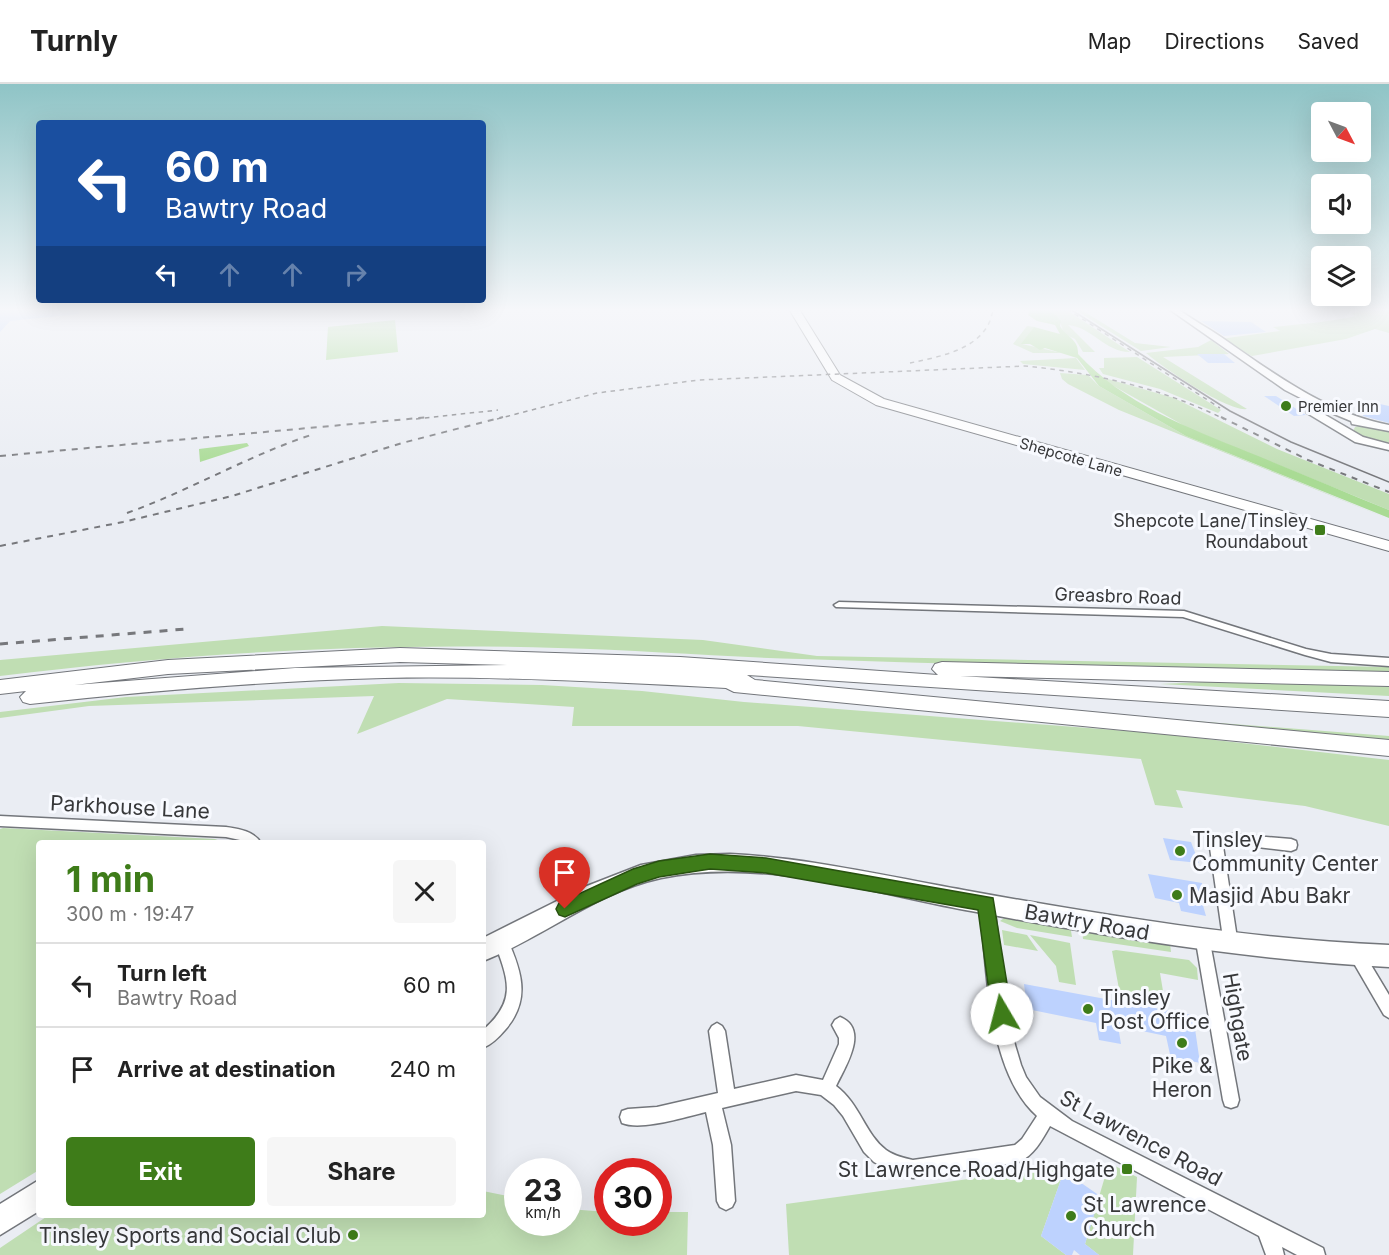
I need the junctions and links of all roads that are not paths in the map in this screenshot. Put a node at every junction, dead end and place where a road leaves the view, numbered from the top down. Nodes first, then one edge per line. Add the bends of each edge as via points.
1 (827, 364) edge
2 (835, 364) edge
3 (1251, 364) edge
4 (1269, 377) junction
5 (1366, 422) junction
6 (1389, 428) edge
7 (1347, 432) junction
8 (1365, 442) junction
9 (1389, 447) edge
10 (1389, 456) edge
11 (1389, 544) edge
12 (839, 605) dead end
13 (1389, 662) edge
14 (699, 665) junction
15 (656, 678) junction
16 (1389, 679) edge
17 (0, 687) edge
18 (0, 700) edge
19 (1389, 709) edge
20 (1389, 719) edge
21 (1389, 748) edge
22 (0, 821) edge
23 (250, 840) edge
24 (1291, 845) dead end
25 (987, 904) junction
26 (1203, 942) junction
27 (492, 945) edge
28 (1231, 945) junction
29 (1357, 955) junction
30 (1389, 956) edge
31 (1389, 1010) edge
32 (840, 1025) dead end
33 (717, 1031) dead end
34 (486, 1038) edge
35 (827, 1089) junction
36 (1231, 1100) dead end
37 (719, 1102) junction
38 (1048, 1115) junction
39 (628, 1117) dead end
40 (36, 1196) edge
41 (726, 1201) dead end
42 (0, 1221) edge
43 (1266, 1229) junction
44 (1275, 1255) edge
45 (1316, 1255) edge

1 - 11 highway, Shepcote Lane via 836,378 880,402
2 - 11 highway, Shepcote Lane via 843,376 883,399
3 - 4 main road
4 - 5 main road via 1320,405
4 - 7 main road via 1276,387
5 - 6 main road
5 - 7 main road via 1347,424
7 - 8 main road
8 - 9 main road
8 - 10 main road
12 - 13 street, Greasbro Road via 1184,614 1305,652
14 - 16 highway
14 - 17 highway via 400,655 168,667
14 - 19 highway
15 - 18 highway via 452,671 334,673
15 - 20 highway
15 - 21 highway
22 - 23 street, Parkhouse Lane via 226,832
24 - 28 street via 1231,838 1218,842 1215,848
25 - 26 main road, Bawtry Road
25 - 27 main road, Bawtry Road via 766,866 710,862 633,877
25 - 38 street, St Lawrence Road via 1012,1065 1031,1099
26 - 28 main road, Bawtry Road
26 - 36 street, Highgate
27 - 34 street via 514,973 517,988 499,1027
28 - 29 main road, Bawtry Road
29 - 30 main road, Bawtry Road
29 - 31 street
32 - 35 street via 847,1035 847,1044
33 - 37 street
35 - 37 street via 796,1083
35 - 38 street via 880,1157 913,1169 1019,1153
37 - 39 street
37 - 41 street
38 - 43 street, St Lawrence Road
40 - 42 main road
43 - 44 street
43 - 45 street, St Lawrence Road

